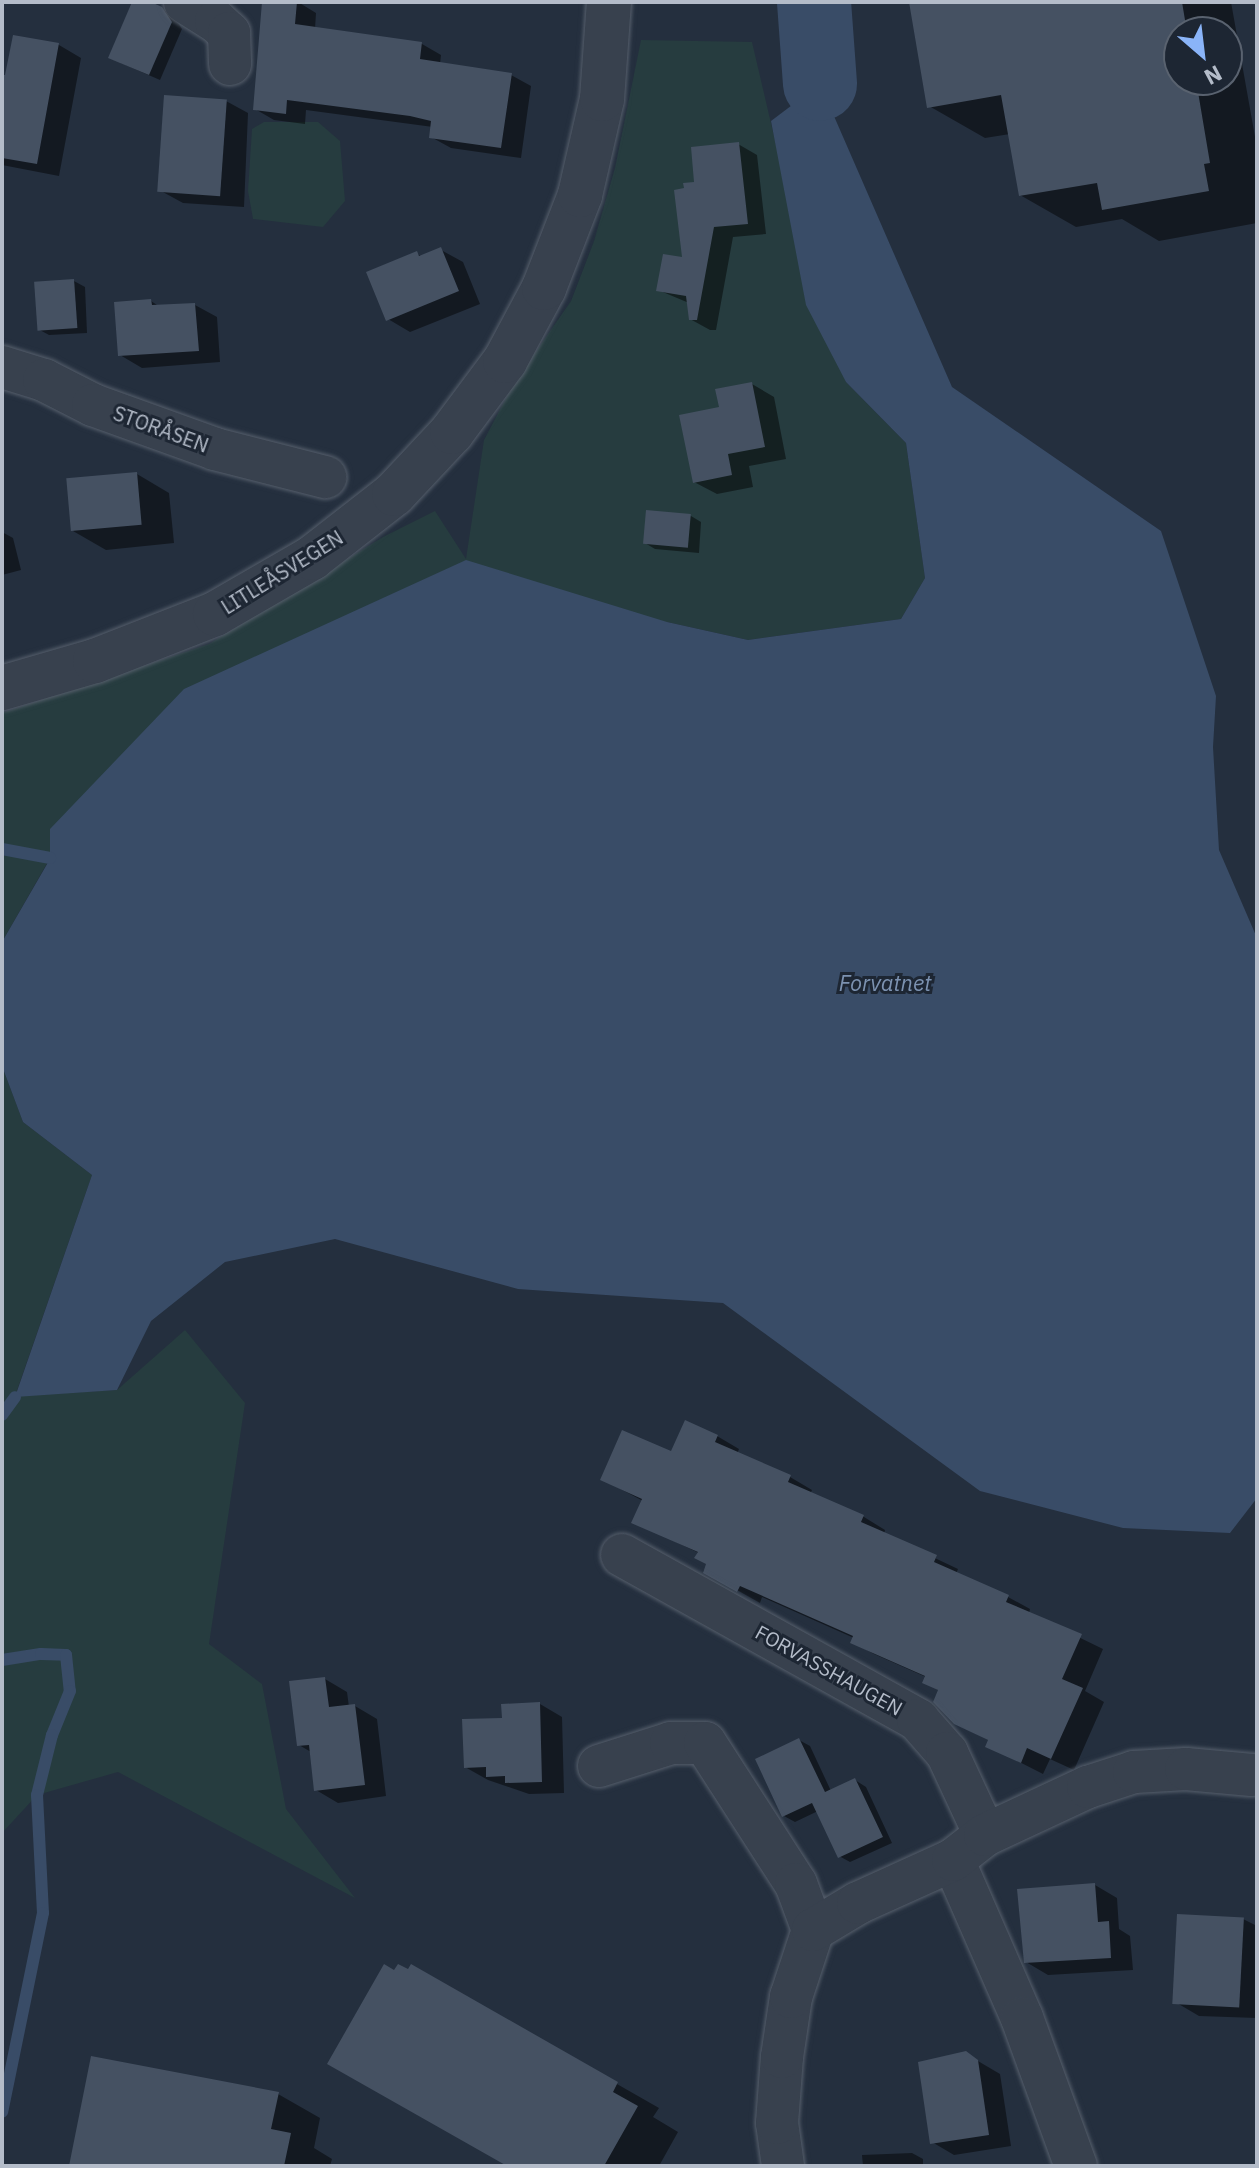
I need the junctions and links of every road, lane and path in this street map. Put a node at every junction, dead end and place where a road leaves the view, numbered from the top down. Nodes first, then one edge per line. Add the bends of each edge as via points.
1 (185, 2) edge
2 (609, 2) edge
3 (230, 64) dead end
4 (2, 367) edge
5 (325, 477) dead end
6 (2, 688) edge
7 (622, 1555) dead end
8 (599, 1766) dead end
9 (1252, 1775) dead end
10 (969, 1847) junction
11 (813, 1930) junction
12 (783, 2166) edge
13 (1076, 2166) edge

1 - 3 street via 229,33
2 - 6 street, LITLEÅSVEGEN via 602,99 580,195 544,288 505,361 452,432 394,494 323,549 215,614 95,661
4 - 5 street, STORÅSEN via 215,449
7 - 10 street, FORVASSHAUGEN via 918,1720 947,1753
8 - 11 street via 671,1743 705,1743 796,1884
9 - 10 street via 1186,1769 1134,1772 1088,1787
10 - 11 street
10 - 13 street, FORVASSHAUGEN via 1022,2018
11 - 12 street via 791,1997 782,2057 777,2123

